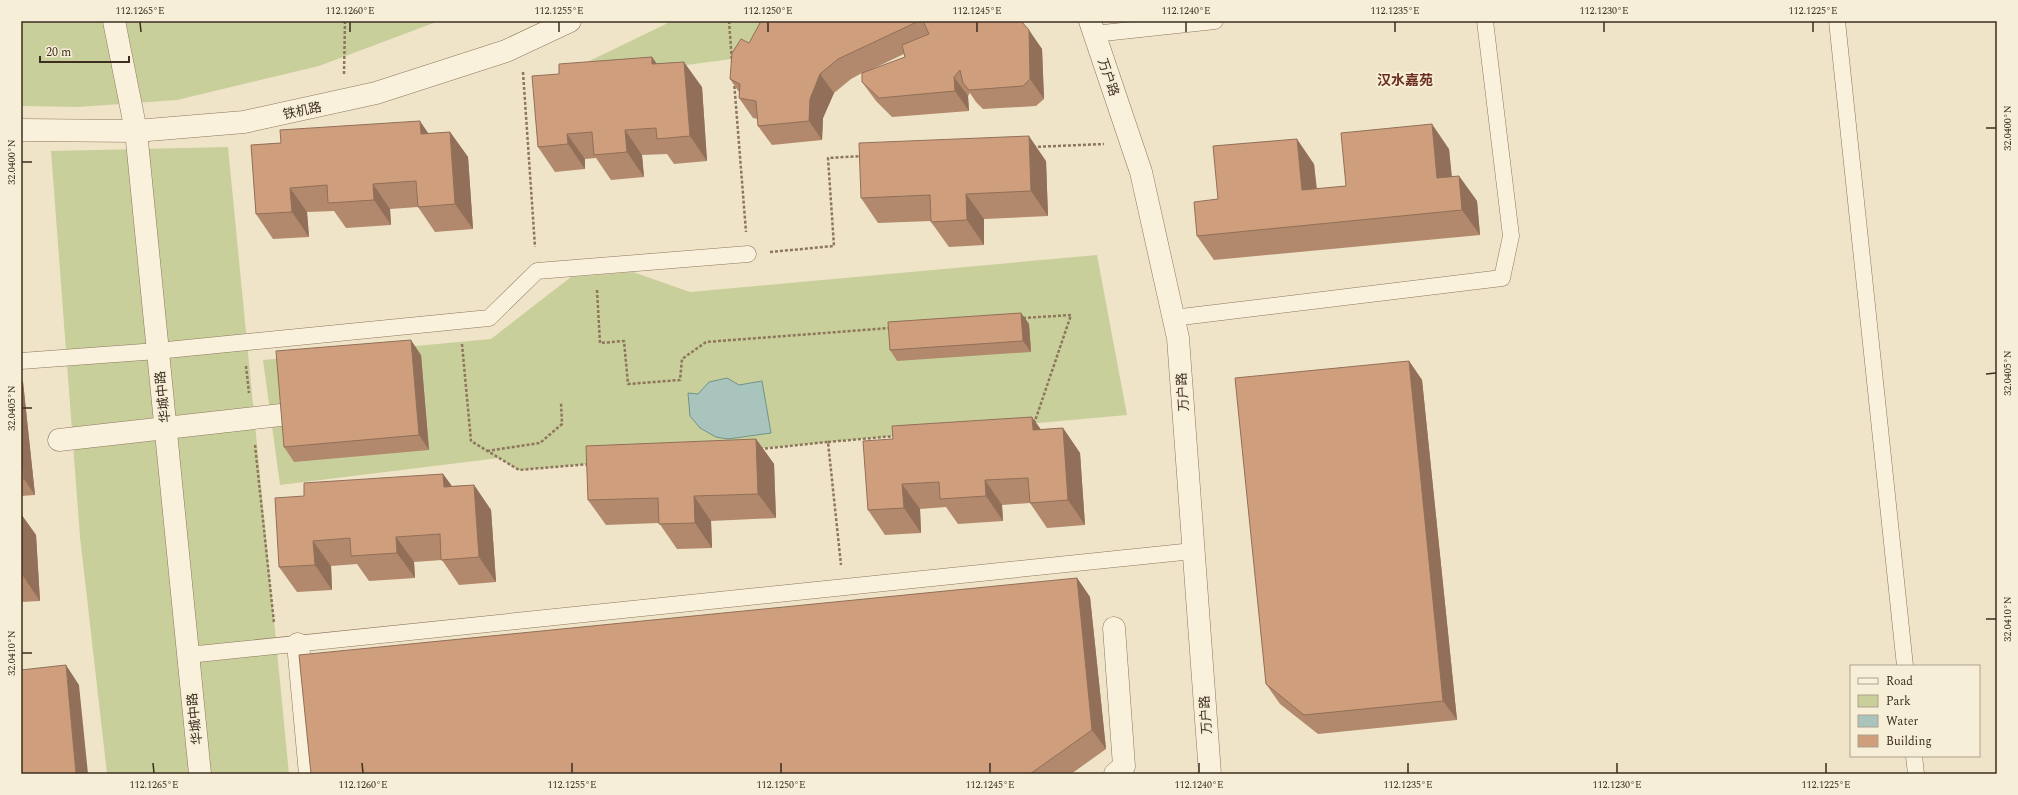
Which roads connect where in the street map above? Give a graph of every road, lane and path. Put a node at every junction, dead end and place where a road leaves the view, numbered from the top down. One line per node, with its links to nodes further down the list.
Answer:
1 (114, 21): 14 (street, 华城中路)
2 (345, 21): 12 (path)
3 (570, 21): 9 (street, 铁机路)
4 (729, 21): 10 (path)
5 (1215, 21): 8 (lane)
6 (1485, 21): 21 (lane)
7 (1837, 21): 44 (lane)
8 (1093, 25): 15 (street, 万户路)
9 (521, 44): 12 (street, 铁机路); 20 (path)
10 (733, 67)
11 (733, 75): 18 (path)
12 (344, 100): 14 (street, 铁机路)
13 (21, 130): 14 (street, 铁机路)
14 (136, 131): 26 (street, 华城中路)
15 (1131, 142): 16 (path); 21 (street, 万户路)
16 (1027, 148)
17 (868, 156): 18 (path)
18 (748, 254): 19 (lane)
19 (596, 267): 20 (lane); 24 (path)
20 (537, 271): 23 (lane)
21 (1173, 318): 39 (street, 万户路)
22 (1016, 319): 31 (path)
23 (460, 321): 25 (lane); 37 (path)
24 (896, 328)
25 (244, 342): 26 (lane); 30 (path)
26 (158, 351): 27 (lane); 32 (street, 华城中路)
27 (21, 362)
28 (561, 403): 37 (path)
29 (290, 414): 30 (street)
30 (252, 418): 32 (street); 42 (path)
31 (1028, 422)
32 (165, 427): 34 (street); 43 (street, 华城中路)
33 (897, 435): 35 (path)
34 (59, 440)
35 (828, 442): 36 (path); 40 (path)
36 (757, 449)
37 (487, 451): 38 (path)
38 (590, 464)
39 (1193, 551): 40 (lane); 49 (street, 万户路)
40 (843, 587): 42 (lane)
41 (1114, 628): 48 (street)
42 (287, 645): 43 (lane); 47 (street)
43 (188, 655): 46 (street, 华城中路)
44 (1905, 665)
45 (1914, 757): 50 (lane)
46 (200, 774)
47 (310, 774)
48 (1115, 774)
49 (1210, 774)
50 (1916, 774)

